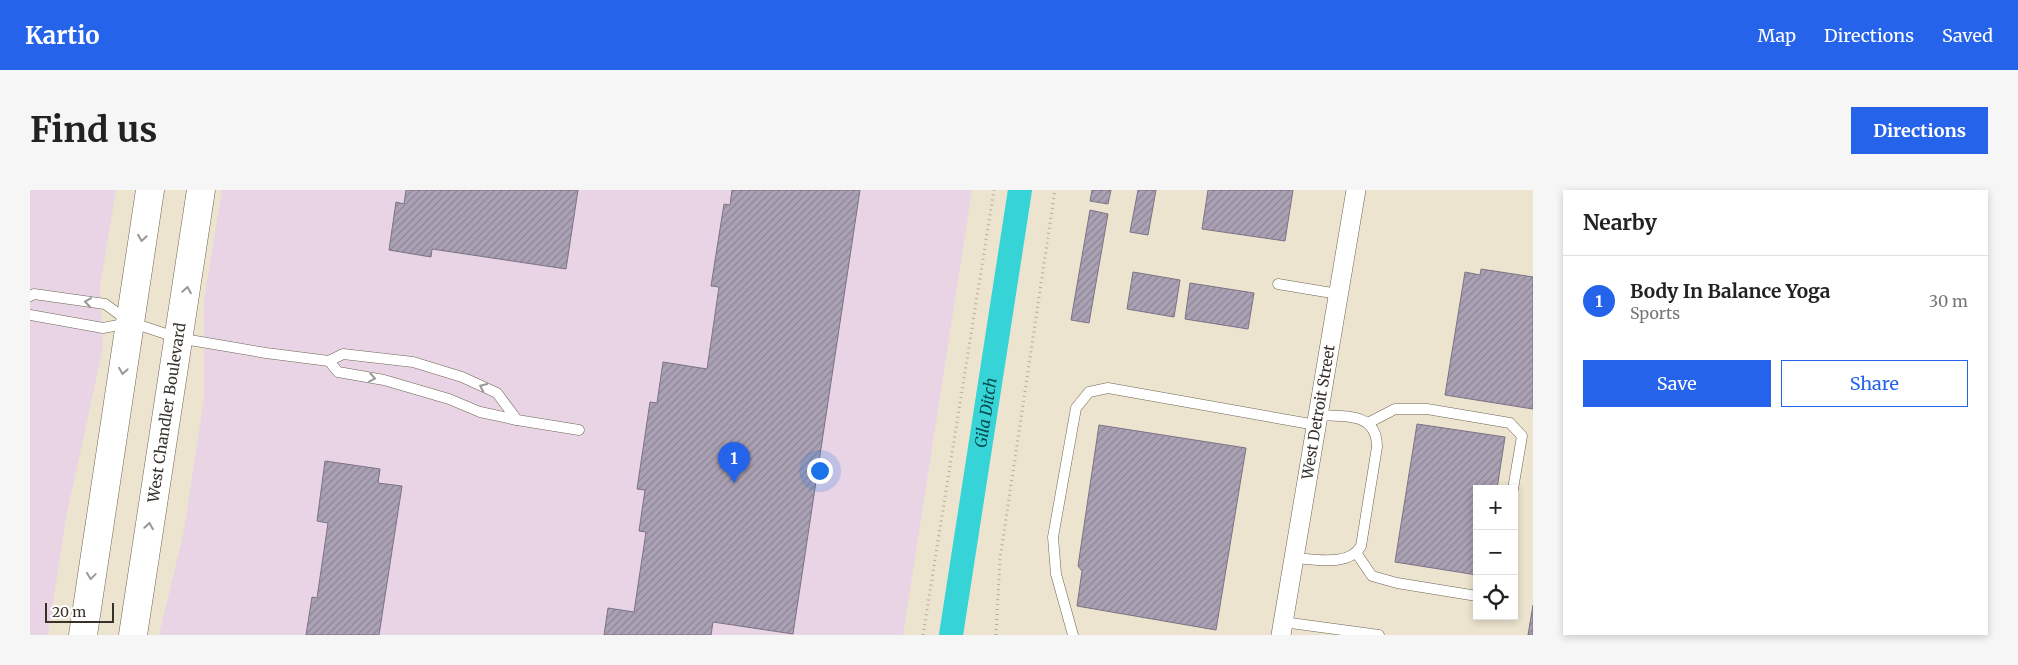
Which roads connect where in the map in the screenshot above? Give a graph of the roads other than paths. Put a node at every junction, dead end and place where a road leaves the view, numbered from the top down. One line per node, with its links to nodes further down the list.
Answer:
1 (150, 190): 8 (main road, one-way to 8)
2 (202, 190): 9 (main road, West Chandler Boulevard, one-way to 2)
3 (1356, 190): 5 (street, West Detroit Street)
4 (1278, 284): 5 (lane)
5 (1338, 294): 12 (street, West Detroit Street)
6 (30, 296): 8 (lane, one-way to 6)
7 (30, 315): 8 (lane)
8 (130, 322): 9 (lane); 20 (main road, one-way to 20)
9 (178, 338): 10 (lane); 21 (main road, West Chandler Boulevard, one-way to 9)
10 (329, 361): 11 (lane, one-way to 11); 11 (lane, one-way to 10)
11 (516, 420): 14 (lane)
12 (1316, 420): 13 (lane); 17 (street, West Detroit Street); 22 (lane)
13 (1368, 422): 15 (lane); 16 (lane)
14 (579, 430)
15 (1514, 485)
16 (1357, 554): 17 (lane); 18 (lane)
17 (1294, 558): 19 (street, West Detroit Street)
18 (1473, 595)
19 (1282, 628): 23 (lane)
20 (83, 635)
21 (133, 635)
22 (1073, 635)
23 (1379, 635)

